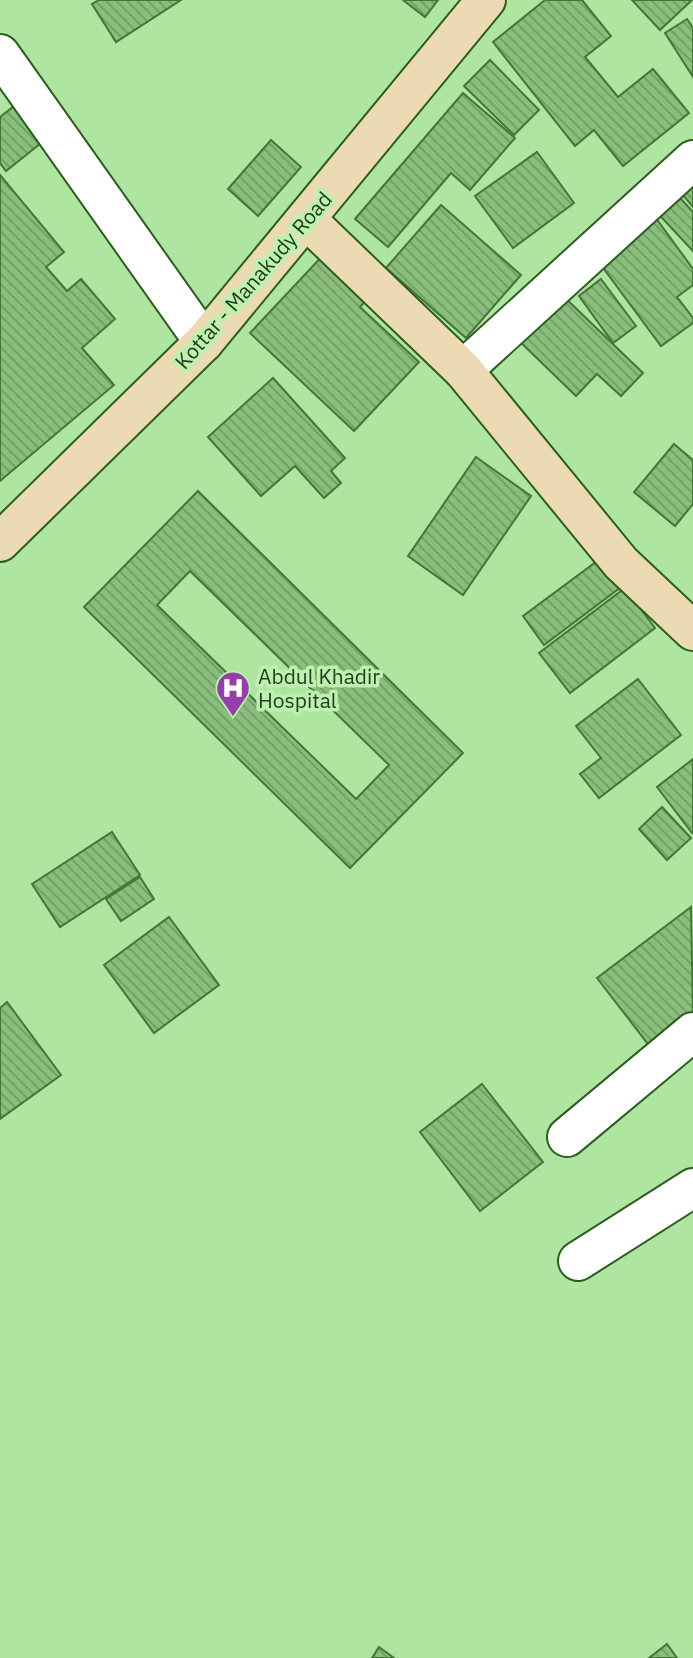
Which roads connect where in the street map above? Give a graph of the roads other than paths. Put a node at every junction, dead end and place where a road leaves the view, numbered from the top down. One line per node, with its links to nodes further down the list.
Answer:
1 (486, 0): 4 (main road, Kottar - Manakudy Road)
2 (6, 76): 5 (street)
3 (693, 160): 6 (street)
4 (307, 220): 5 (main road, Kottar - Manakudy Road); 6 (main road)
5 (204, 342): 7 (main road, Kottar - Manakudy Road)
6 (463, 370): 8 (main road)
7 (0, 542)
8 (693, 631)
9 (693, 1032): 10 (street)
10 (568, 1137)
11 (693, 1188): 12 (street)
12 (578, 1261)

